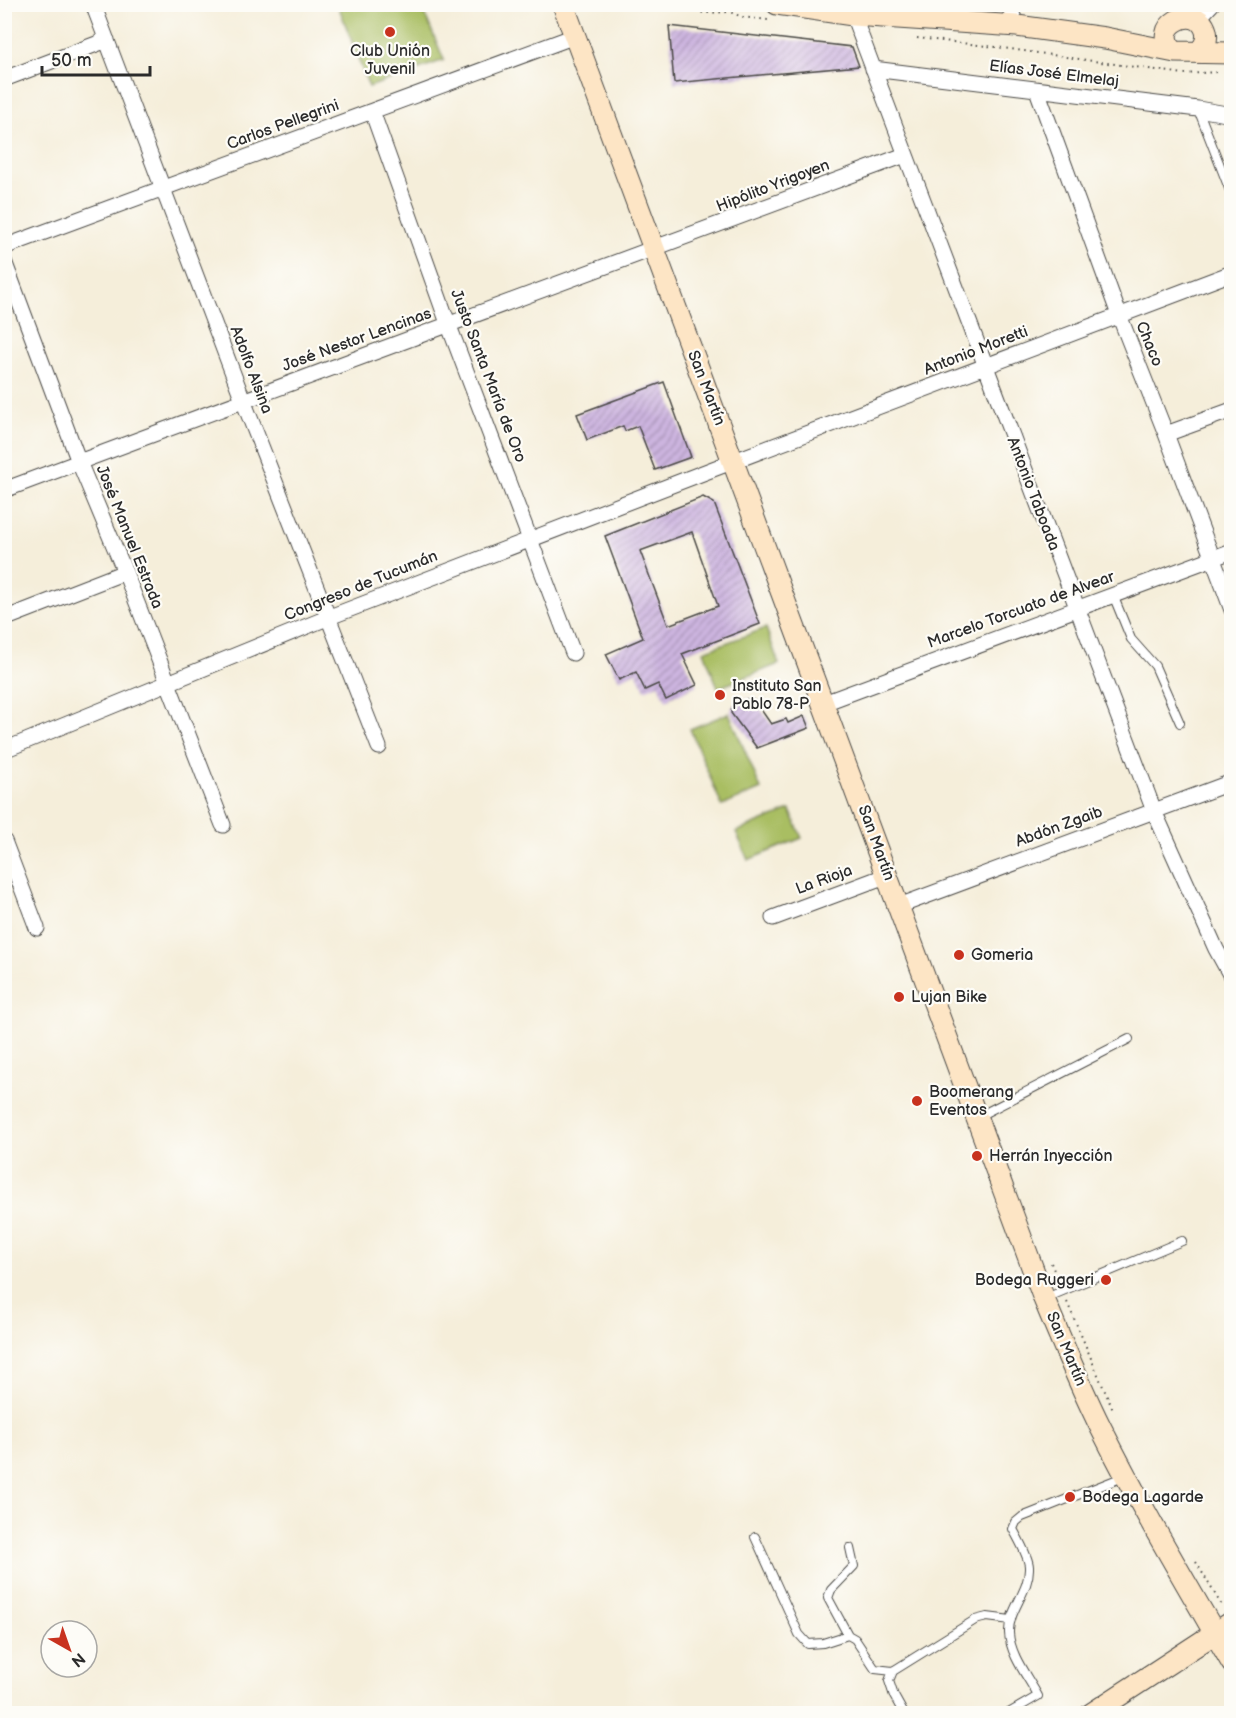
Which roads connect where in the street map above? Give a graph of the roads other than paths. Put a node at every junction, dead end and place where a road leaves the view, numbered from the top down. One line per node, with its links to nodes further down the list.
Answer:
1 (93, 4): 11 (street, Adolfo Alsina)
2 (563, 4): 9 (main road, San Martín)
3 (1008, 4): 8 (street)
4 (850, 10): 5 (main road); 8 (main road); 14 (street, Antonio Taboada)
5 (776, 13)
6 (1199, 22): 7 (main road); 12 (main road); 13 (main road)
7 (1170, 25): 10 (main road); 12 (main road)
8 (1017, 26): 10 (main road)
9 (574, 36): 18 (street, Carlos Pellegrini); 24 (main road, San Martín)
10 (1105, 38): 12 (main road)
11 (107, 40): 15 (street); 21 (street, Adolfo Alsina)
12 (1175, 52)
13 (1228, 58)
14 (873, 69): 16 (street, Elías José Elmelaj); 20 (street, Antonio Taboada)
15 (4, 79)
16 (1037, 90): 17 (street, Elías José Elmelaj); 27 (street, Chaco)
17 (1198, 110): 19 (street, Elías José Elmelaj); 22 (lane)
18 (372, 111): 21 (street, Carlos Pellegrini); 28 (street, Justo Santa María de Oro)
19 (1232, 115)
20 (905, 155): 24 (street, Hipólito Yrigoyen); 29 (street, Antonio Taboada)
21 (163, 188): 23 (street, Carlos Pellegrini); 30 (street, Adolfo Alsina)
22 (1232, 196)
23 (4, 247)
24 (653, 250): 28 (street, José Nestor Lencinas); 34 (main road, San Martín)
25 (4, 261): 33 (street, José Manuel Estrada)
26 (1232, 273): 27 (street, Antonio Moretti)
27 (1119, 315): 29 (street, Antonio Moretti); 32 (street, Chaco)
28 (449, 326): 30 (street, José Nestor Lencinas); 36 (street, Justo Santa María de Oro)
29 (985, 367): 34 (street, Antonio Moretti); 41 (street, Antonio Taboada)
30 (243, 400): 33 (street, José Nestor Lencinas); 43 (street, Adolfo Alsina)
31 (1232, 410): 32 (street)
32 (1166, 434): 38 (street, Chaco)
33 (79, 462): 35 (street, José Nestor Lencinas); 39 (street, José Manuel Estrada)
34 (734, 462): 36 (street, Congreso de Tucumán); 47 (main road, San Martín)
35 (4, 490)
36 (531, 539): 43 (street, Congreso de Tucumán); 45 (street, Justo Santa María de Oro)
37 (1232, 551): 38 (street, Marcelo Torcuato de Alvear)
38 (1212, 558): 40 (street, Marcelo Torcuato de Alvear); 42 (street, Chaco)
39 (125, 572): 44 (street); 46 (street, José Manuel Estrada)
40 (1113, 595): 41 (street, Marcelo Torcuato de Alvear); 48 (lane)
41 (1076, 609): 47 (street, Marcelo Torcuato de Alvear); 52 (street, Antonio Taboada)
42 (1232, 610)
43 (327, 618): 46 (street, Congreso de Tucumán); 49 (street, Adolfo Alsina)
44 (4, 619)
45 (573, 652)
46 (168, 684): 50 (street, Congreso de Tucumán); 53 (street, José Manuel Estrada)
47 (824, 703): 55 (main road, San Martín)
48 (1179, 723)
49 (379, 747)
50 (4, 750)
51 (1232, 782): 52 (street, Abdón Zgaib)
52 (1154, 811): 56 (street, Abdón Zgaib); 59 (street, Antonio Taboada)
53 (223, 825)
54 (4, 841): 58 (street)
55 (888, 875): 56 (main road, San Martín); 57 (street, La Rioja)
56 (899, 906): 61 (main road, San Martín)
57 (773, 918)
58 (37, 928)
59 (1232, 978)
60 (1129, 1039): 61 (lane)
61 (978, 1117): 63 (main road, San Martín)
62 (1182, 1241): 63 (lane)
63 (1053, 1295): 64 (main road, San Martín)
64 (1126, 1476): 67 (lane); 68 (main road, San Martín)
65 (754, 1537): 69 (lane)
66 (850, 1548): 69 (lane)
67 (1011, 1620): 71 (lane); 73 (lane)
68 (1224, 1622): 70 (main road, San Martín); 74 (main road)
69 (848, 1635): 71 (lane)
70 (1232, 1663)
71 (892, 1671): 72 (lane)
72 (904, 1713)
73 (1007, 1713)
74 (1091, 1713)

